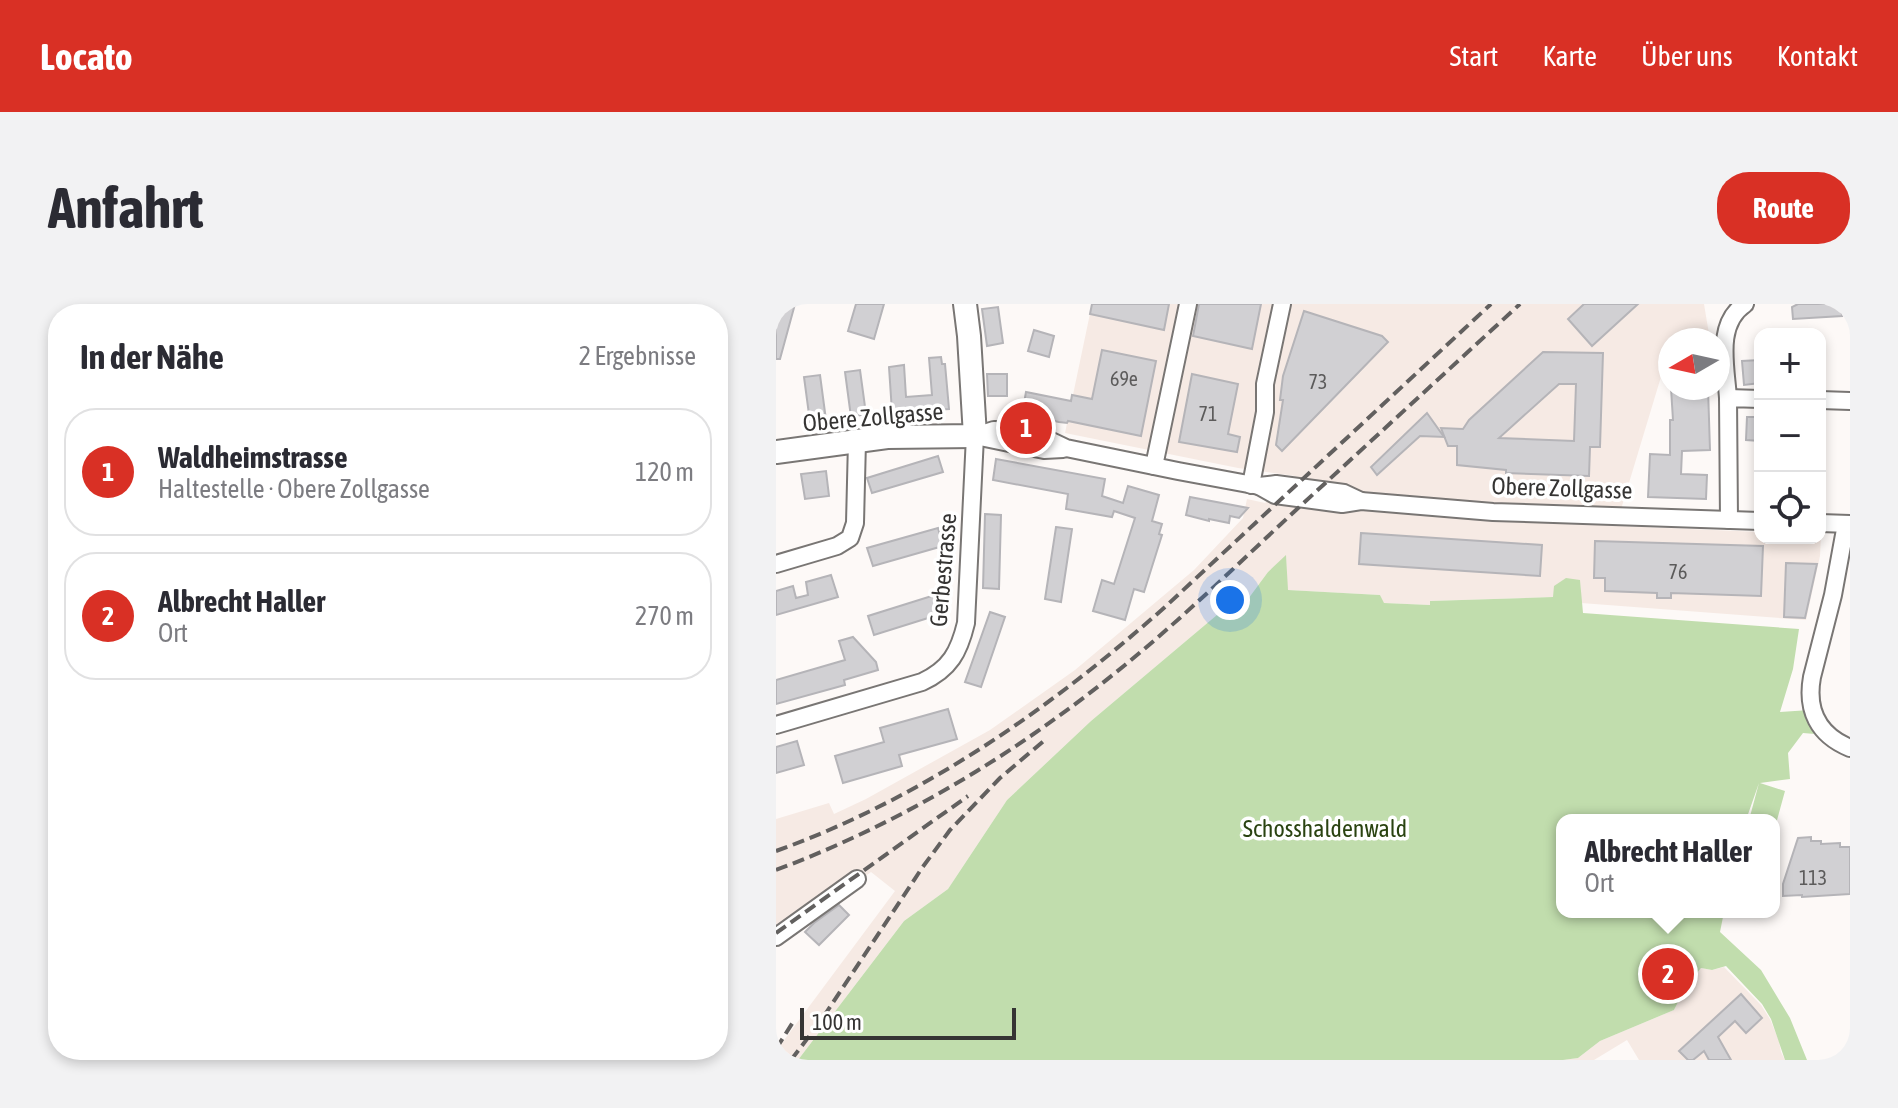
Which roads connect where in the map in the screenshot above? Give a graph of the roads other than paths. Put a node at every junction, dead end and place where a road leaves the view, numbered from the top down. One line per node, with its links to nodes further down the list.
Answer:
1 (965, 304): 11 (street)
2 (1188, 304): 14 (street)
3 (1282, 304): 15 (street)
4 (1745, 304): 5 (street)
5 (1727, 328)
6 (1730, 398): 7 (street)
7 (1754, 399)
8 (1728, 400): 16 (street)
9 (1826, 400): 10 (street)
10 (1850, 401)
11 (975, 436): 12 (street, Obere Zollgasse); 14 (street, Obere Zollgasse); 21 (street, Gerbestrasse)
12 (857, 441): 13 (street, Obere Zollgasse); 20 (street)
13 (776, 452)
14 (1154, 466): 15 (street, Obere Zollgasse)
15 (1255, 486): 16 (street, Obere Zollgasse)
16 (1729, 520): 17 (street, Obere Zollgasse)
17 (1754, 521)
18 (1826, 523): 19 (street)
19 (1848, 524): 22 (street)
20 (776, 564)
21 (776, 725)
22 (1850, 748)
23 (857, 879): 24 (street)
24 (776, 937)

